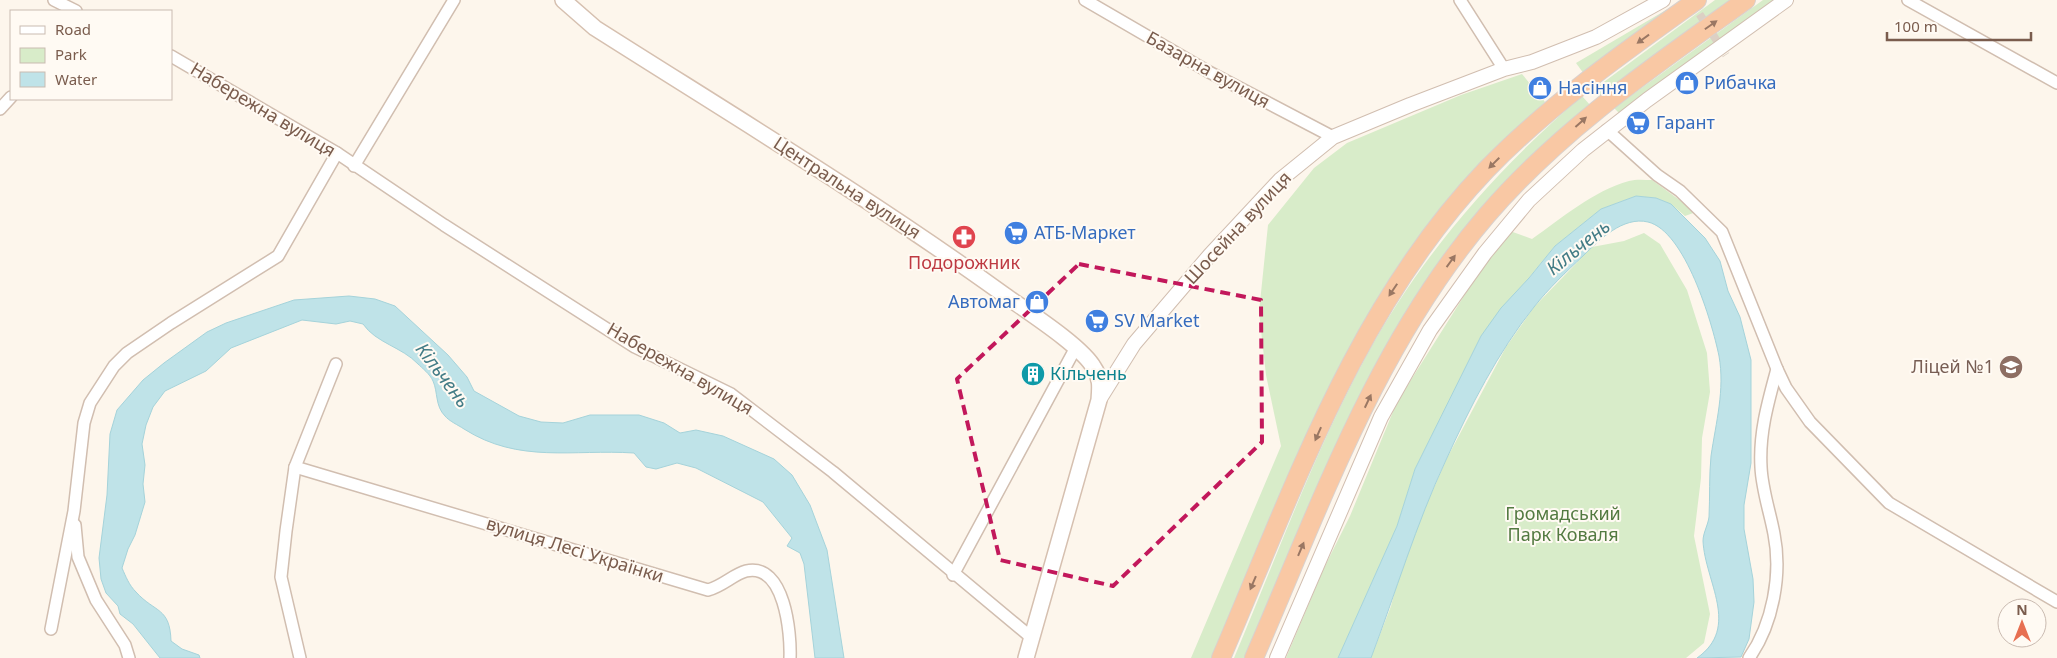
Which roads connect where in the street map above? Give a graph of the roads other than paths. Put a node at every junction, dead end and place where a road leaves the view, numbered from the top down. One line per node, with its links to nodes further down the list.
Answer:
1 (54, 0): 11 (street)
2 (454, 0): 20 (street, Набережна вулиця)
3 (1085, 0): 18 (street, Базарна вулиця)
4 (1460, 0): 13 (street)
5 (1663, 0): 13 (street, Шосейна вулиця)
6 (1697, 0): 35 (highway, one-way to 35)
7 (1746, 0): 36 (highway, one-way to 7)
8 (1786, 0): 17 (street)
9 (1908, 0): 14 (street)
10 (560, 1): 21 (main road, Центральна вулиця)
11 (72, 10)
12 (172, 57): 19 (street, Набережна вулиця)
13 (1504, 69): 18 (street, Шосейна вулиця)
14 (2057, 83)
15 (10, 98): 16 (street)
16 (0, 108)
17 (1607, 130): 23 (street); 37 (street)
18 (1332, 137): 24 (street, Шосейна вулиця)
19 (337, 153): 20 (street, Набережна вулиця); 26 (street)
20 (354, 166): 27 (street, Набережна вулиця)
21 (1075, 349): 24 (main road, Центральна вулиця); 27 (street)
22 (336, 364): 25 (street)
23 (1777, 369): 28 (street); 38 (street)
24 (1099, 400): 30 (main road, Шосейна вулиця)
25 (296, 467): 32 (street); 33 (street, вулиця Лесі Українки)
26 (74, 511): 29 (street); 31 (street)
27 (953, 575): 30 (street, Набережна вулиця)
28 (2057, 602)
29 (50, 629)
30 (1032, 638): 34 (main road, Шосейна вулиця)
31 (129, 658)
32 (300, 658)
33 (790, 658)
34 (1026, 658)
35 (1221, 658)
36 (1254, 658)
37 (1277, 658)
38 (1749, 658)

